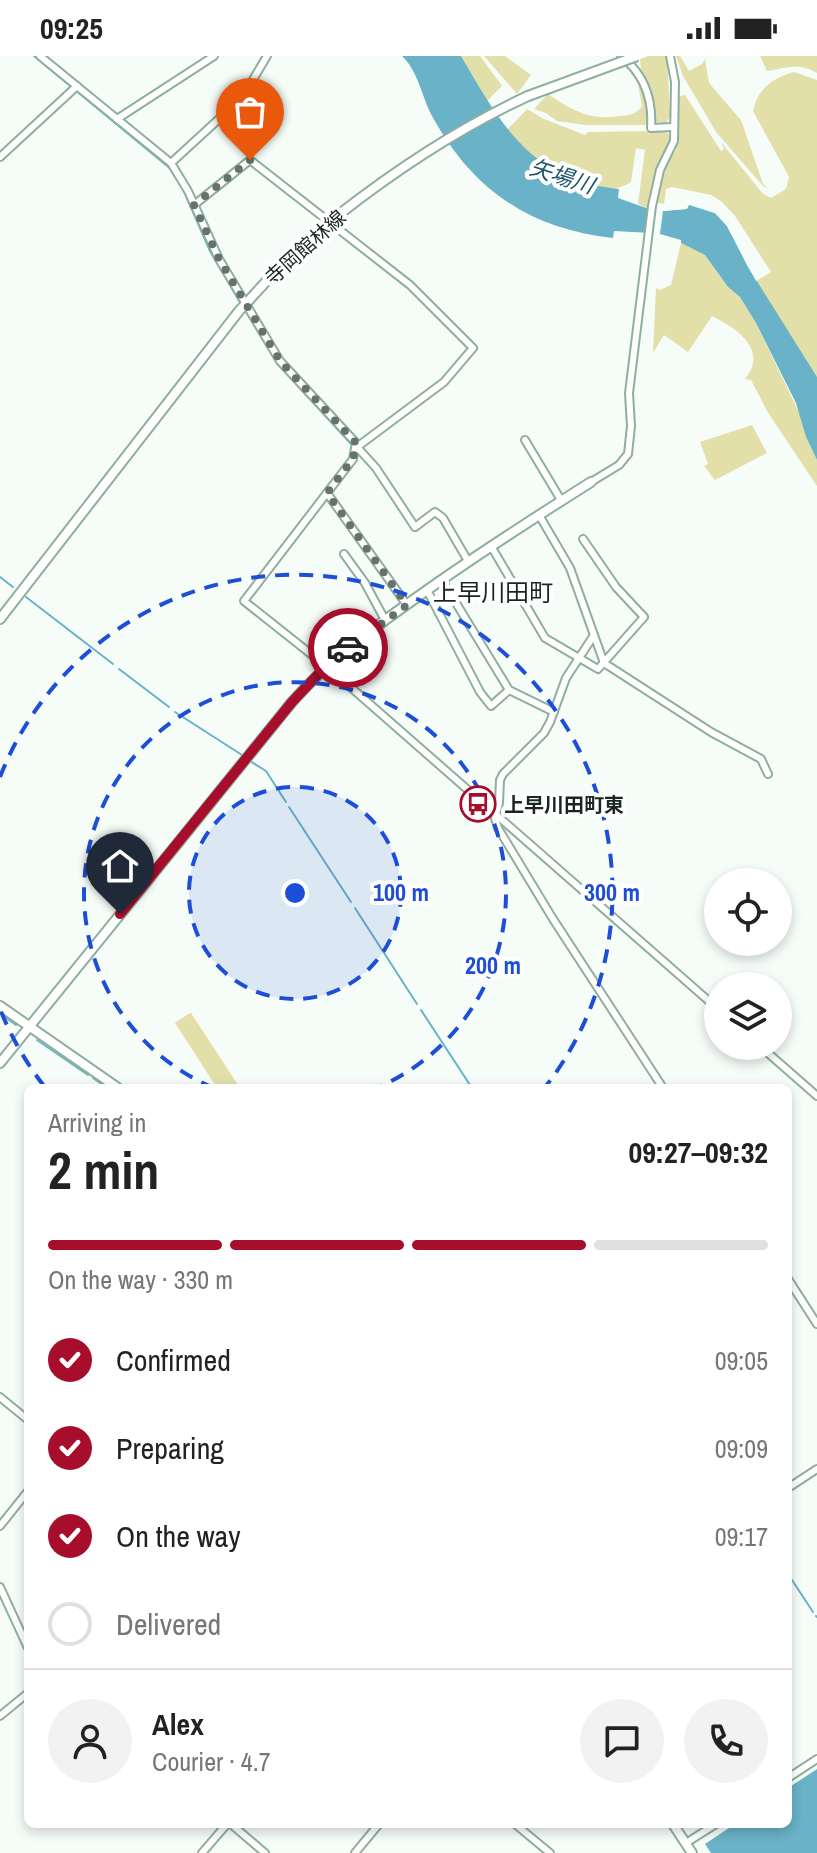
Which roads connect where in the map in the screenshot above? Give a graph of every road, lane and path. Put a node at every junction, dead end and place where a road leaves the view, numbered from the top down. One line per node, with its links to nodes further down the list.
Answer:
1 (40, 56): 7 (street)
2 (214, 56): 8 (street)
3 (267, 56): 11 (street)
4 (621, 56): 9 (street)
5 (637, 56): 13 (street, 寺岡館林線, bridge)
6 (670, 56): 9 (street)
7 (77, 86): 8 (street); 10 (street)
8 (117, 119): 11 (street)
9 (673, 127): 16 (street)
10 (0, 157)
11 (171, 163): 12 (street)
12 (194, 205): 13 (street); 15 (street)
13 (245, 304): 15 (street); 27 (street, 寺岡館林線)
14 (525, 440): 18 (street)
15 (357, 447): 17 (street); 23 (street)
16 (591, 482): 18 (street)
17 (327, 493): 26 (street); 32 (street)
18 (561, 500): 19 (street)
19 (539, 515): 21 (street); 29 (street)
20 (583, 539): 31 (street)
21 (491, 546): 23 (street); 30 (street)
22 (344, 554): 28 (street)
23 (468, 561): 24 (street)
24 (442, 580): 25 (street); 33 (street)
25 (427, 590): 26 (street); 33 (street)
26 (407, 605): 28 (street)
27 (0, 619)
28 (385, 620): 32 (street)
29 (594, 635): 30 (street); 31 (street)
30 (579, 659): 31 (street); 34 (street)
31 (604, 663): 35 (street)
32 (326, 666): 36 (street); 39 (street)
33 (509, 690): 34 (street)
34 (554, 712): 36 (street)
35 (768, 774)
36 (495, 814): 37 (street); 43 (street)
37 (704, 997)
38 (0, 1006): 39 (street)
39 (28, 1026): 41 (street); 42 (street)
40 (776, 1060): 44 (street)
41 (0, 1063)
42 (112, 1084)
43 (660, 1084)
44 (817, 1096)
45 (792, 1285): 46 (street)
46 (817, 1324)
47 (0, 1397): 48 (street)
48 (24, 1417)
49 (817, 1469): 50 (street)
50 (792, 1485)
51 (24, 1496): 52 (street)
52 (0, 1526)
53 (0, 1587): 54 (street)
54 (24, 1639)
55 (24, 1696): 56 (street)
56 (0, 1716)
57 (817, 1759): 58 (street)
58 (792, 1775)
59 (225, 1828): 66 (street)
60 (234, 1828): 67 (street)
61 (376, 1828): 68 (street)
62 (520, 1828): 69 (street)
63 (676, 1828): 65 (street)
64 (710, 1828): 65 (street)
65 (686, 1843): 70 (street)
66 (202, 1853)
67 (265, 1853)
68 (355, 1853)
69 (550, 1853)
70 (692, 1853)

